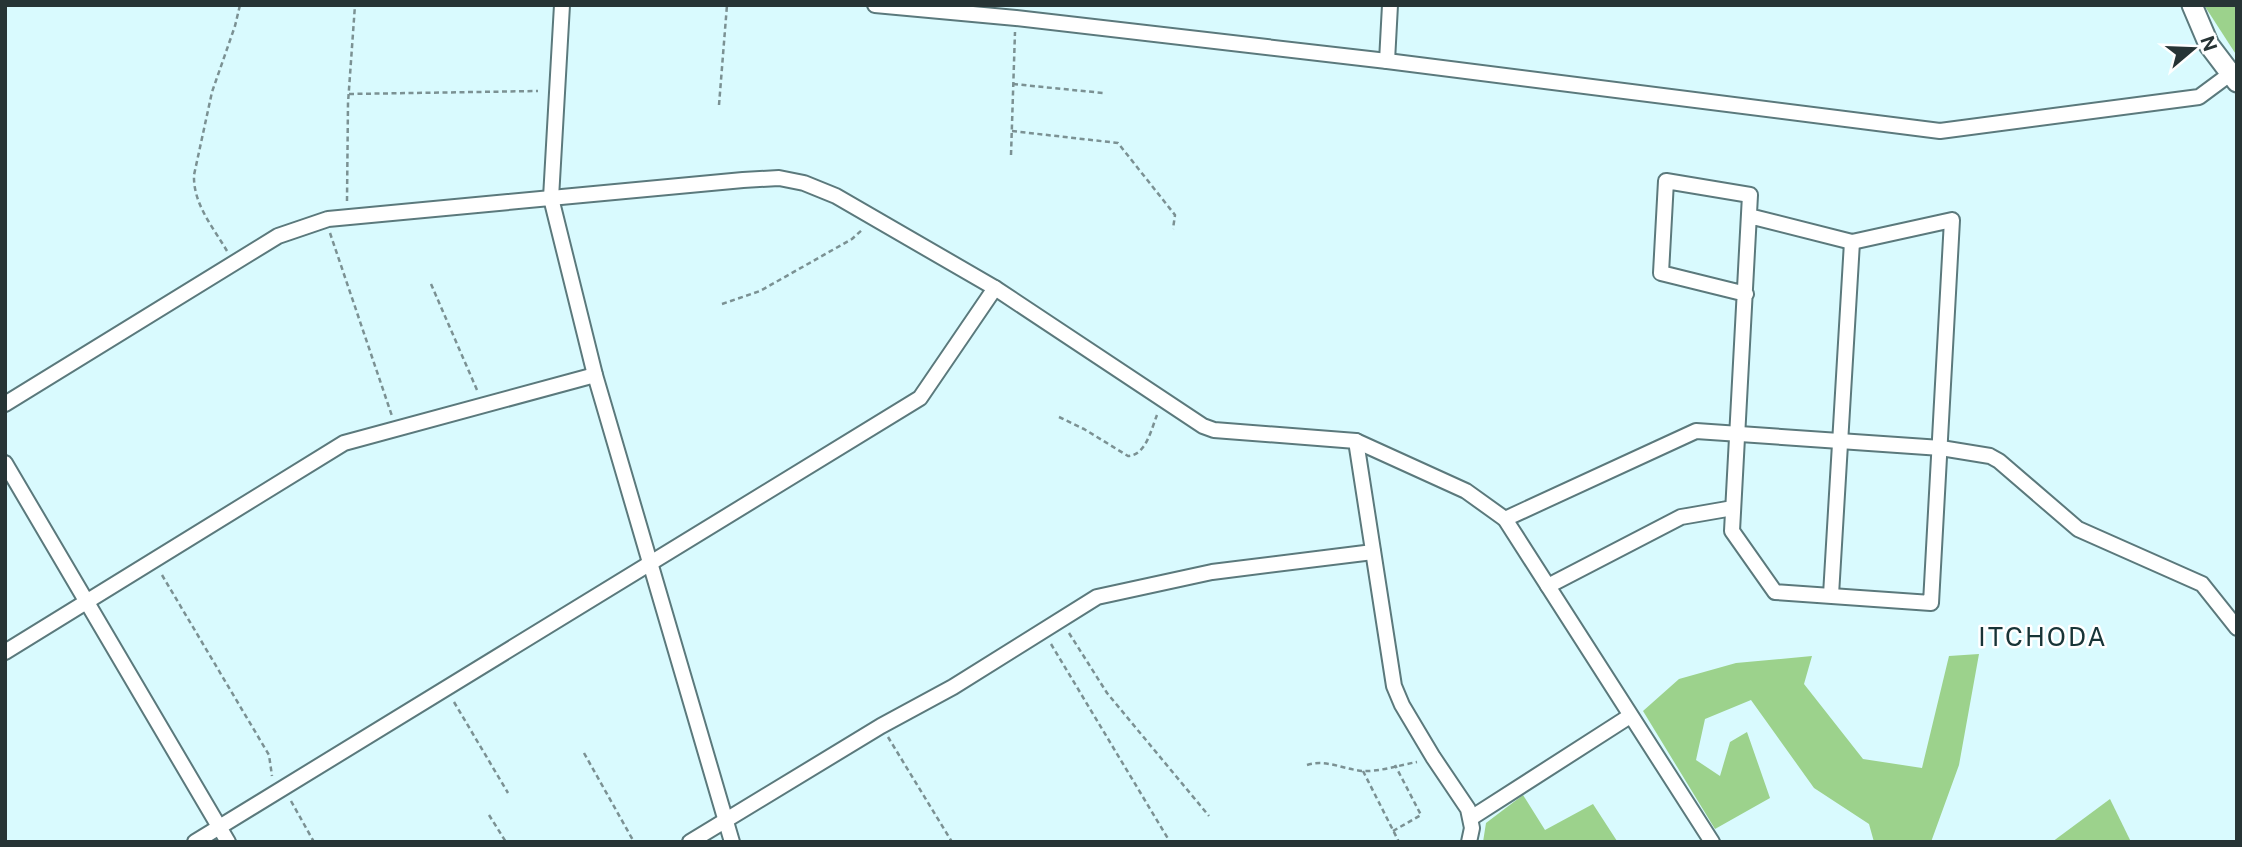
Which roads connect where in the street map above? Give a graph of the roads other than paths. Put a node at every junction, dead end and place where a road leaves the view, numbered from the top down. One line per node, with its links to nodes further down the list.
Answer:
1 (562, 5): 7 (street)
2 (874, 5): 5 (street)
3 (1390, 5): 5 (street)
4 (2192, 5): 6 (street)
5 (1387, 61): 6 (street)
6 (2233, 78)
7 (551, 198): 10 (street); 12 (street); 13 (street)
8 (1749, 216): 9 (street); 11 (street); 11 (street)
9 (1852, 242): 16 (street); 17 (street)
10 (995, 288): 15 (street); 22 (street)
11 (1746, 294): 14 (street)
12 (595, 375): 22 (street); 25 (street)
13 (5, 404)
14 (1737, 434): 16 (street); 19 (street); 20 (street)
15 (1356, 441): 20 (street); 21 (street)
16 (1839, 441): 17 (street); 24 (street)
17 (1941, 448): 24 (street); 26 (street)
18 (5, 463): 25 (street)
19 (1733, 508): 23 (street); 24 (street)
20 (1505, 519): 23 (street)
21 (1373, 552): 29 (street); 30 (street)
22 (650, 562): 30 (street); 31 (street)
23 (1548, 586): 28 (street)
24 (1831, 595)
25 (86, 602): 27 (street); 31 (street)
26 (2237, 628)
27 (5, 652)
28 (1630, 716): 29 (street); 37 (street)
29 (1471, 818): 36 (street)
30 (725, 821): 34 (street); 35 (street)
31 (219, 827): 32 (street); 33 (street)
32 (195, 842)
33 (228, 842)
34 (690, 842)
35 (732, 842)
36 (1469, 842)
37 (1712, 842)

